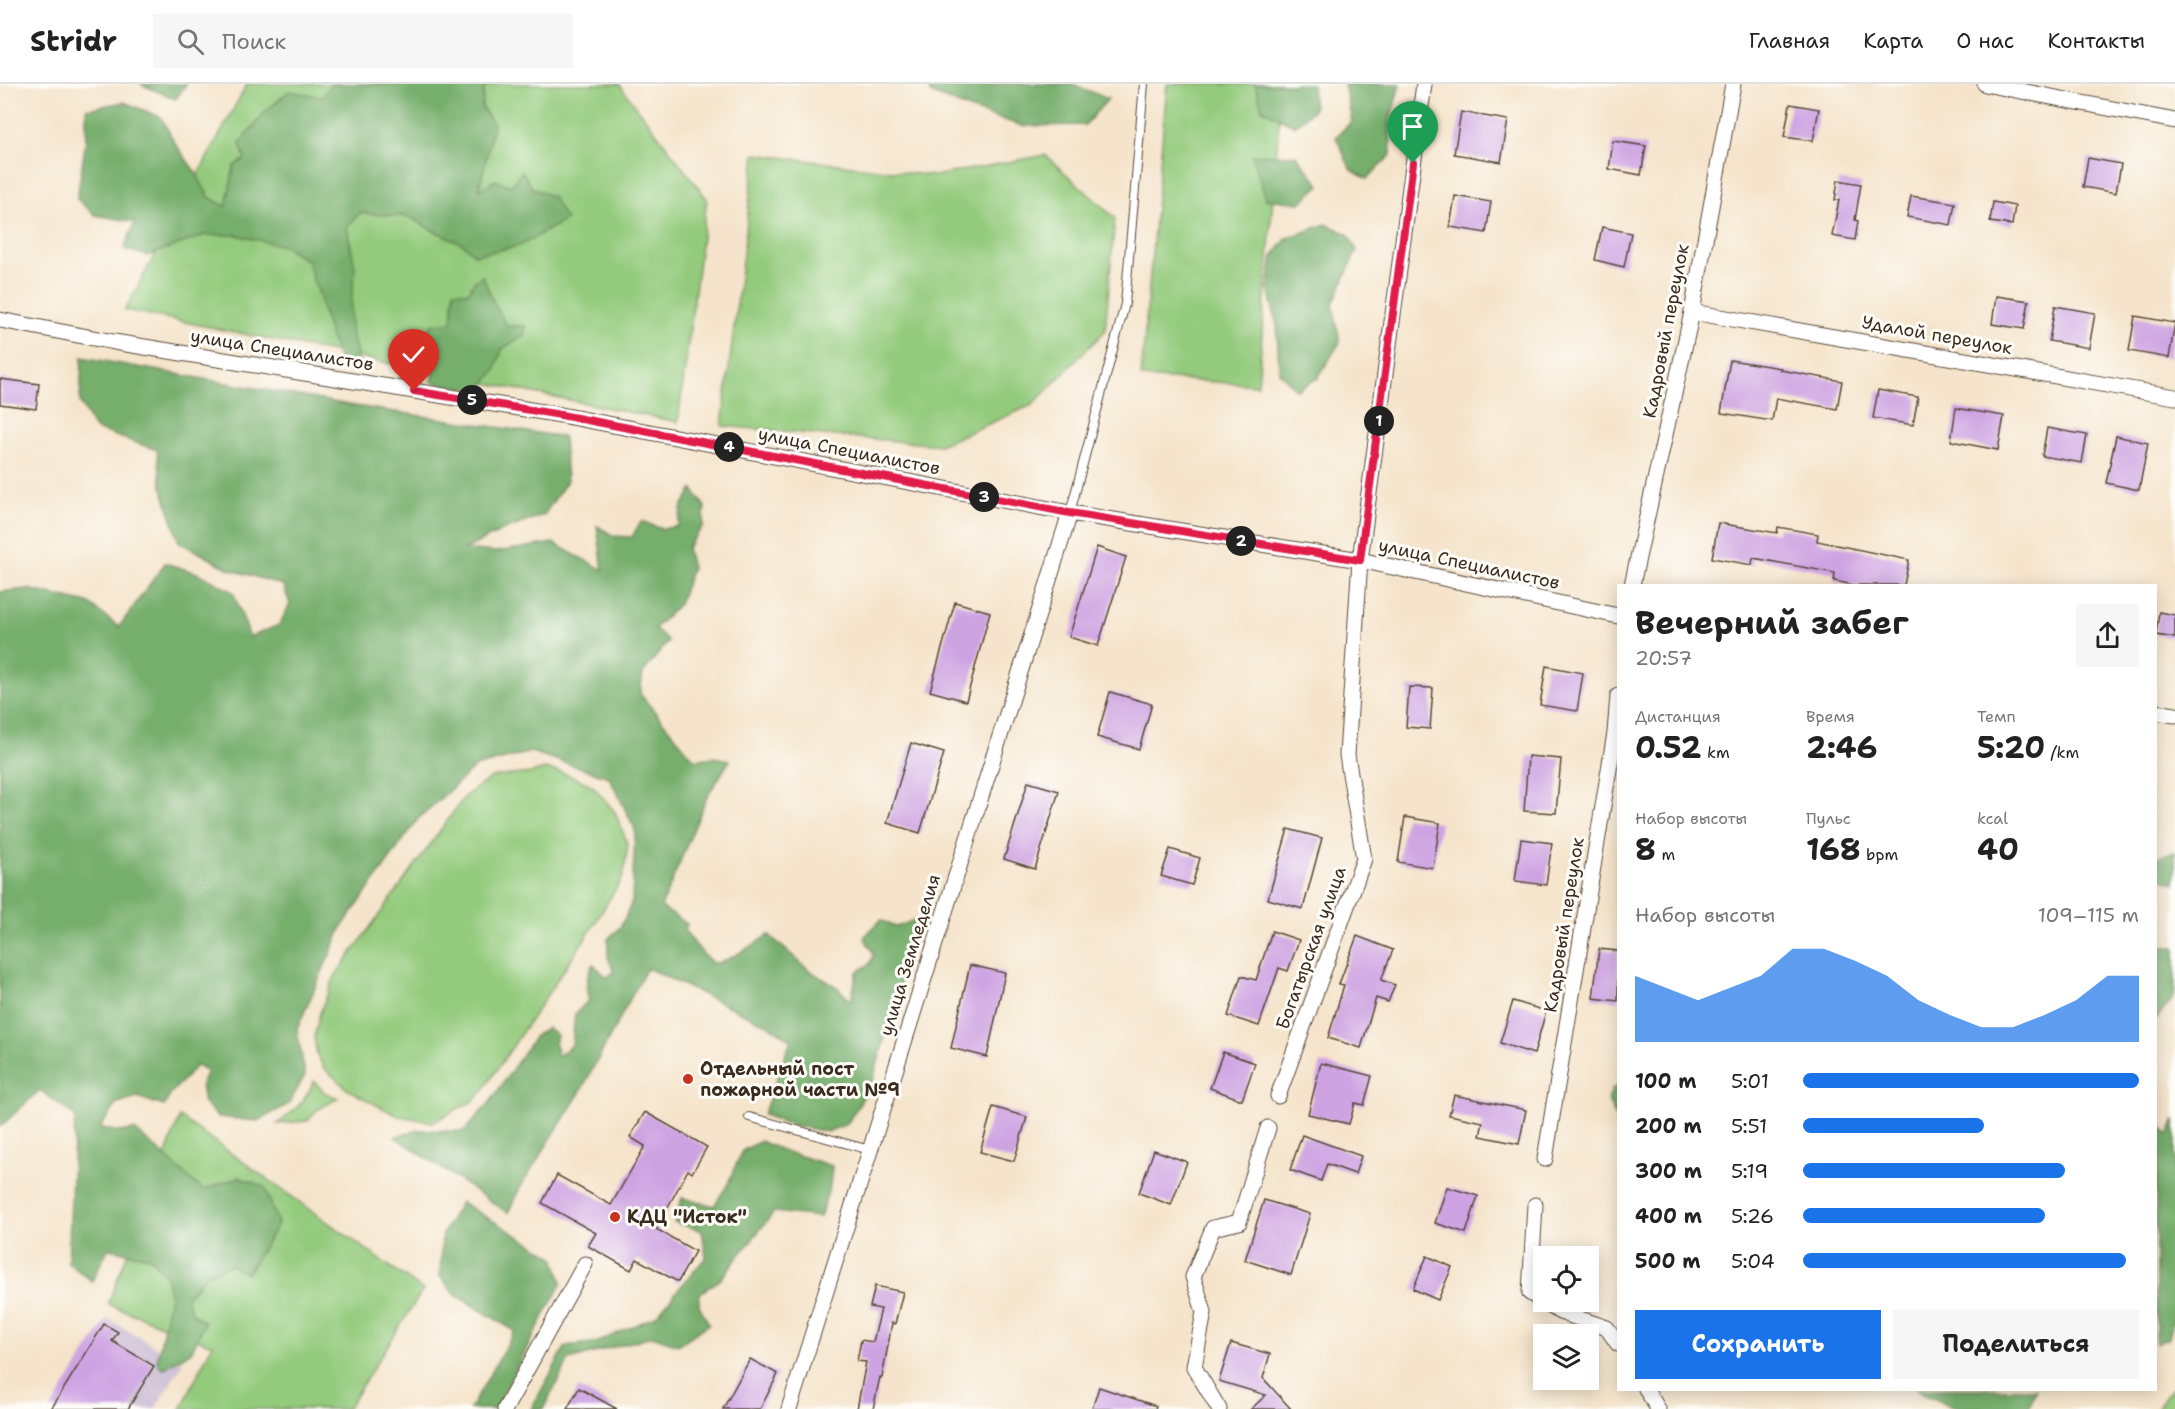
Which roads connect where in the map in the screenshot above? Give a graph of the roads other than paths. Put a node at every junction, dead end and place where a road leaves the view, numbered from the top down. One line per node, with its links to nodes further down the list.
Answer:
1 (1144, 84): 10 (lane)
2 (1424, 84): 11 (street, Богатырская улица)
3 (1733, 84): 7 (street, Кадровый переулок)
4 (1985, 84): 5 (street)
5 (2021, 87): 6 (street)
6 (2175, 121)
7 (1692, 312): 9 (street, Удалой переулок); 12 (street, Кадровый переулок)
8 (0, 320): 10 (street, улица Специалистов)
9 (2175, 397)
10 (1070, 513): 11 (street, улица Специалистов); 20 (street, улица Земледелия)
11 (1360, 560): 13 (street, улица Специалистов); 17 (street, Богатырская улица)
12 (1632, 584)
13 (1617, 616)
14 (1617, 706): 21 (street, Кадровый переулок)
15 (2157, 712): 16 (street)
16 (2175, 715)
17 (1278, 1096)
18 (749, 1117): 20 (lane)
19 (1268, 1128): 30 (street)
20 (870, 1150): 29 (street, улица Земледелия)
21 (1545, 1159)
22 (1535, 1205): 24 (street)
23 (585, 1264): 28 (street)
24 (1533, 1295)
25 (1560, 1312): 26 (street)
26 (1617, 1343)
27 (1647, 1391): 31 (street)
28 (506, 1409)
29 (789, 1409)
30 (1219, 1409)
31 (1658, 1409)

